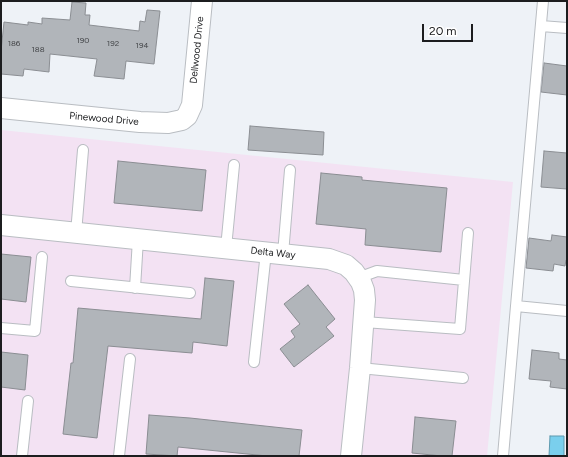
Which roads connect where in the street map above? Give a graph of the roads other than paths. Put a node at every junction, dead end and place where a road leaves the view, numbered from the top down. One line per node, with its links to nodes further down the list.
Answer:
1 (202, 1): 5 (street, Dellwood Drive)
2 (543, 1): 3 (lane)
3 (541, 26): 4 (lane); 22 (lane)
4 (567, 28)
5 (192, 98): 6 (street, Pinewood Drive)
6 (1, 108)
7 (83, 150): 11 (lane)
8 (234, 165): 14 (lane)
9 (290, 170): 15 (lane)
10 (1, 225): 11 (street, Delta Way)
11 (76, 233): 13 (street, Delta Way)
12 (468, 233): 18 (lane)
13 (138, 239): 14 (street, Delta Way); 20 (lane)
14 (226, 248): 15 (street, Delta Way)
15 (274, 253): 17 (street, Delta Way); 27 (lane)
16 (42, 257): 25 (lane)
17 (358, 278): 18 (lane); 24 (street, Delta Way)
18 (464, 280): 24 (lane)
19 (70, 281): 20 (lane)
20 (135, 288): 21 (lane)
21 (190, 293)
22 (516, 306): 23 (lane); 34 (lane)
23 (567, 311)
24 (364, 322): 28 (street, Delta Way)
25 (1, 328)
26 (130, 359): 32 (lane)
27 (254, 362)
28 (360, 368): 29 (lane); 33 (street, Delta Way)
29 (462, 378)
30 (28, 401): 31 (lane)
31 (22, 456)
32 (119, 456)
33 (351, 456)
34 (503, 456)

